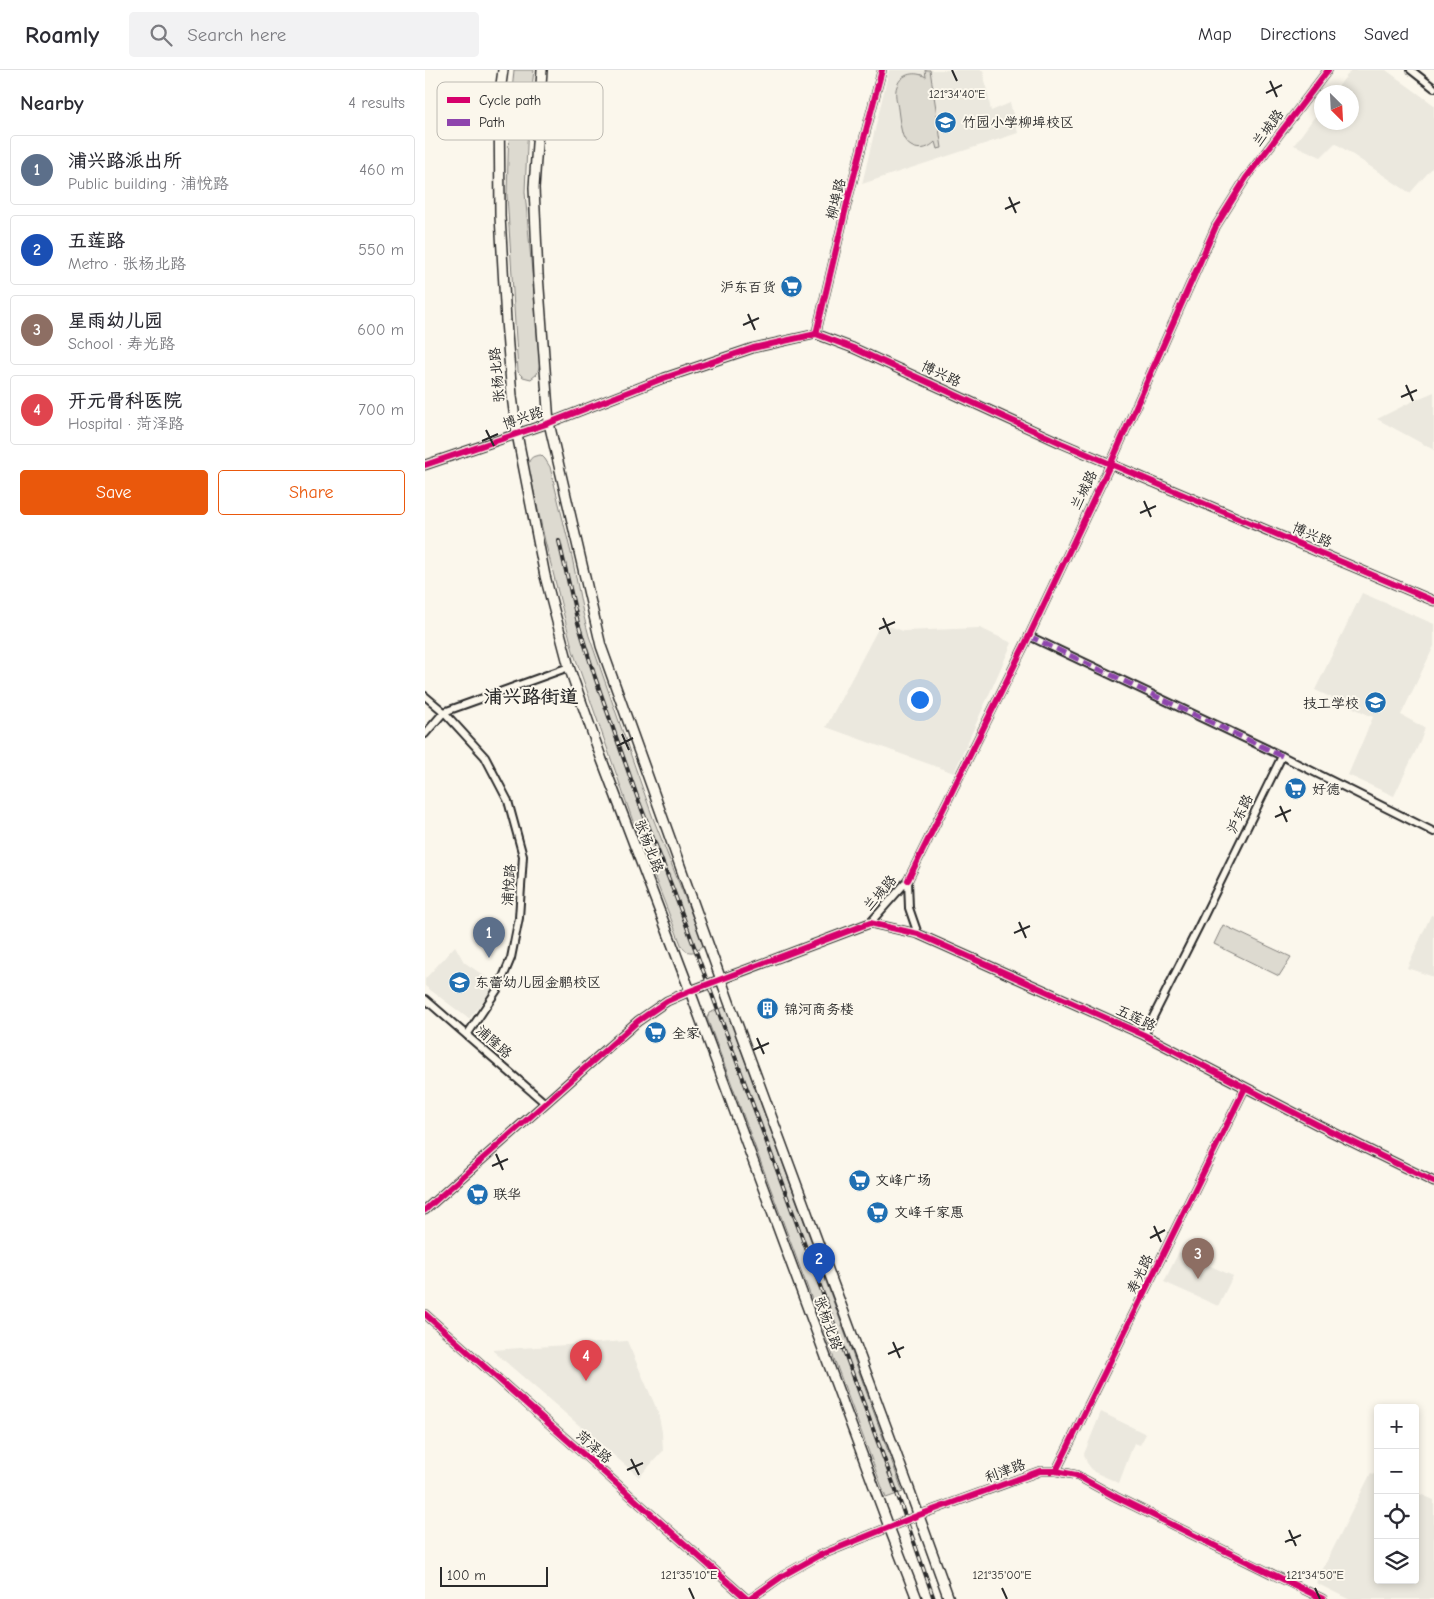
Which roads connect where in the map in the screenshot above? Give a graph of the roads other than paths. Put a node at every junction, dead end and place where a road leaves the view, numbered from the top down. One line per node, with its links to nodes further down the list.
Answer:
1 (882, 70): 7 (street, 柳埠路)
2 (1327, 70): 10 (street, 兰城路)
3 (1411, 70): 4 (street)
4 (1434, 88)
5 (499, 140): 9 (main road, 张杨北路)
6 (537, 140): 8 (main road, 张杨北路)
7 (816, 334): 8 (street, 博兴路); 10 (street, 博兴路)
8 (549, 423): 9 (street, 博兴路); 23 (main road, 张杨北路)
9 (517, 434): 11 (street, 博兴路); 14 (main road, 张杨北路)
10 (1111, 463): 12 (street, 博兴路); 13 (street, 兰城路)
11 (425, 464)
12 (1434, 601)
13 (1029, 636): 18 (street); 20 (street, 兰城路)
14 (569, 667): 16 (street); 24 (main road, 张杨北路)
15 (425, 696): 16 (street, 浦悦路)
16 (444, 712): 17 (street); 26 (street, 浦悦路)
17 (425, 734)
18 (1282, 756): 19 (street); 27 (street, 沪东路)
19 (1434, 832)
20 (908, 880): 21 (street, 兰城路); 22 (street, 兰城路)
21 (870, 923): 22 (street, 五莲路); 23 (street)
22 (917, 934): 27 (street, 五莲路)
23 (721, 978): 24 (street); 34 (main road, 张杨北路)
24 (690, 991): 29 (street); 35 (main road, 张杨北路)
25 (425, 999): 26 (street, 浦隆路)
26 (467, 1035): 29 (street, 浦隆路)
27 (1143, 1035): 28 (street, 五莲路)
28 (1245, 1088): 30 (street, 五莲路); 33 (street, 寿光路)
29 (545, 1103): 31 (street)
30 (1434, 1182)
31 (425, 1210)
32 (425, 1314): 36 (street, 菏泽路)
33 (1056, 1470): 34 (street, 利津路); 39 (street, 利津路)
34 (919, 1515): 35 (street, 利津路); 38 (main road, 张杨北路)
35 (889, 1527): 36 (street, 利津路); 37 (main road, 张杨北路)
36 (749, 1599)
37 (917, 1599)
38 (949, 1599)
39 (1323, 1599)

